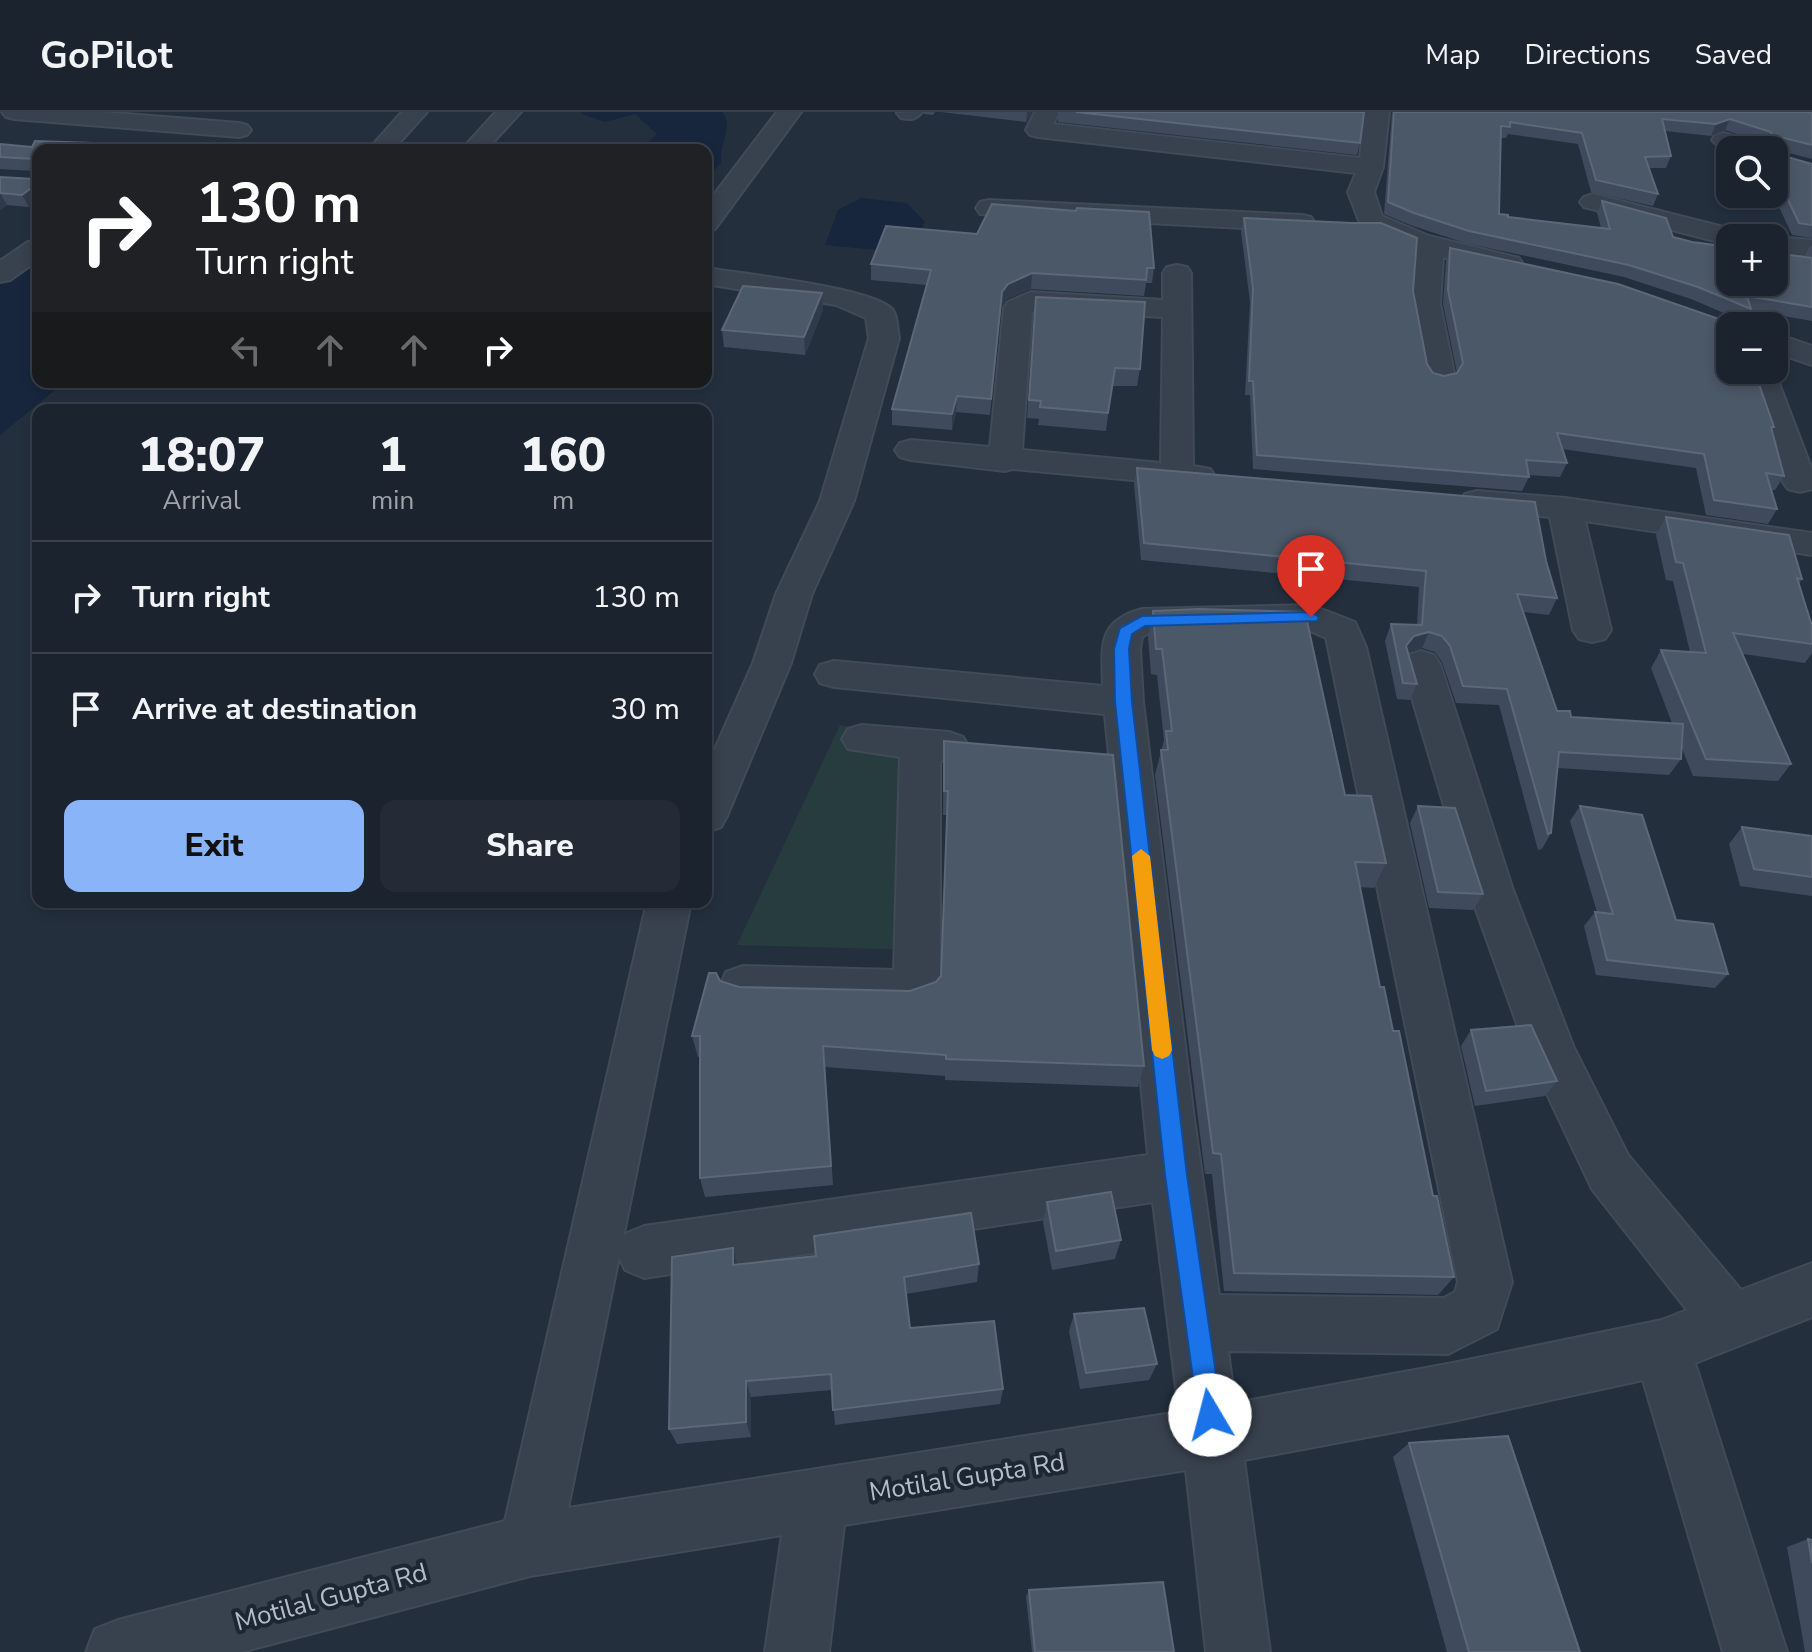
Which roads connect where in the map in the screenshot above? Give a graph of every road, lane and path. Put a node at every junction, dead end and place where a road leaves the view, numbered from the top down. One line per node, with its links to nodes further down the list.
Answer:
1 (14, 112): 7 (street)
2 (415, 112): 10 (street)
3 (502, 112): 11 (street)
4 (1047, 112): 12 (street)
5 (1377, 112): 12 (street)
6 (777, 117): 15 (street)
7 (162, 124): 8 (street); 9 (street)
8 (142, 141)
9 (223, 144)
10 (386, 144)
11 (478, 144)
12 (1371, 167): 16 (street)
13 (1593, 202): 17 (street)
14 (989, 208): 16 (street)
15 (712, 214)
16 (1351, 223): 18 (street)
17 (1716, 233)
18 (1430, 246): 22 (street); 29 (street)
19 (1788, 246): 20 (street)
20 (1812, 248)
21 (32, 252): 24 (street)
22 (1538, 270)
23 (1177, 273): 26 (street)
24 (0, 274)
25 (712, 277): 46 (street)
26 (1179, 309): 32 (street); 33 (street)
27 (1788, 347): 28 (street)
28 (1812, 356)
29 (1440, 378)
30 (1764, 384): 35 (street)
31 (911, 450): 32 (street)
32 (1005, 461): 33 (street)
33 (1177, 474): 34 (street)
34 (1223, 478)
35 (1800, 482)
36 (1439, 498): 37 (street)
37 (1565, 508): 38 (street); 39 (street)
38 (1812, 544)
39 (1592, 630)
40 (1421, 664): 52 (street)
41 (834, 674): 42 (street)
42 (1123, 702): 49 (street); 53 (street)
43 (862, 739): 44 (street)
44 (920, 744): 45 (street); 48 (street)
45 (980, 749)
46 (712, 802)
47 (668, 908): 57 (street)
48 (743, 986)
49 (1176, 1175): 50 (street); 53 (street)
50 (644, 1252)
51 (1812, 1290): 52 (street, Motilal Gupta Rd)
52 (1731, 1321): 54 (street, Motilal Gupta Rd)
53 (1196, 1323): 55 (street)
54 (1662, 1348): 55 (street, Motilal Gupta Rd); 61 (street)
55 (1213, 1436): 56 (street, Motilal Gupta Rd); 60 (street)
56 (817, 1501): 57 (street, Motilal Gupta Rd); 59 (street)
57 (530, 1545): 58 (street, Motilal Gupta Rd)
58 (118, 1652)
59 (797, 1652)
60 (1238, 1652)
61 (1755, 1652)

